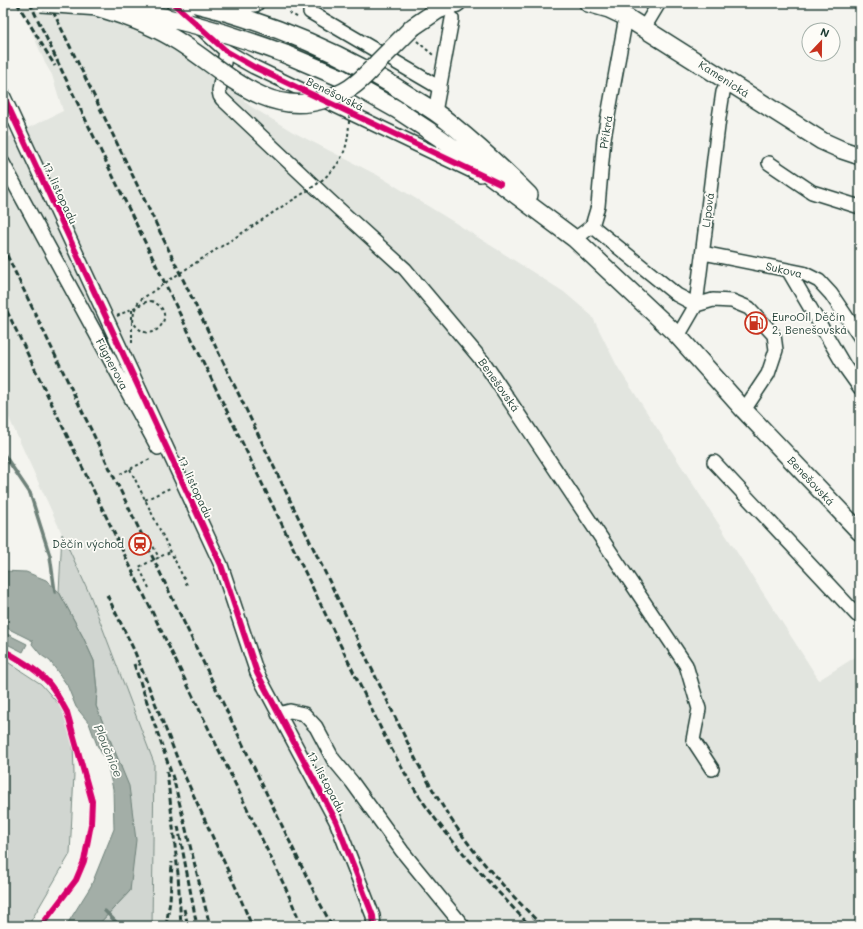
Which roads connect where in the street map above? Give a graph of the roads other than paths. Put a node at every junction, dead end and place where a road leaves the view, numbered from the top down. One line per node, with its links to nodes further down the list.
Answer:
1 (41, 3): 9 (main road, bridge)
2 (173, 3): 14 (street, Benešovská)
3 (192, 3): 18 (main road)
4 (230, 3): 5 (main road)
5 (255, 3)
6 (457, 3): 9 (main road, bridge)
7 (588, 3): 11 (main road, Kamenická)
8 (659, 3): 13 (street)
9 (89, 5): 22 (main road, Benešovská, bridge)
10 (310, 12): 16 (street)
11 (626, 16): 13 (main road, Kamenická); 24 (street, Příkrá)
12 (452, 19): 16 (street)
13 (644, 28): 15 (main road, Kamenická)
14 (226, 51): 22 (street, Benešovská); 38 (street, Benešovská)
15 (729, 81): 19 (main road, Kamenická); 26 (street, Lipová)
16 (440, 88): 18 (street)
17 (3, 95): 35 (street, 17. listopadu)
18 (435, 112): 25 (main road)
19 (860, 156)
20 (769, 162): 23 (street)
21 (3, 163): 35 (street, Fügnerova)
22 (500, 184): 25 (main road, Benešovská)
23 (860, 207)
24 (592, 226): 25 (street); 28 (street)
25 (575, 240): 29 (main road, Benešovská)
26 (703, 253): 27 (street, Sukova); 28 (street, Lipová)
27 (788, 270): 30 (street, Sukova); 31 (street)
28 (696, 305): 29 (street, Lipová); 32 (street)
29 (678, 336): 32 (main road, Benešovská)
30 (860, 337)
31 (860, 388)
32 (744, 410): 34 (main road, Benešovská)
33 (714, 462): 36 (street)
34 (860, 532)
35 (221, 565): 37 (street, 17. listopadu)
36 (860, 616)
37 (278, 714): 39 (street, 17. listopadu); 40 (street)
38 (712, 769)
39 (374, 926)
40 (463, 926)

